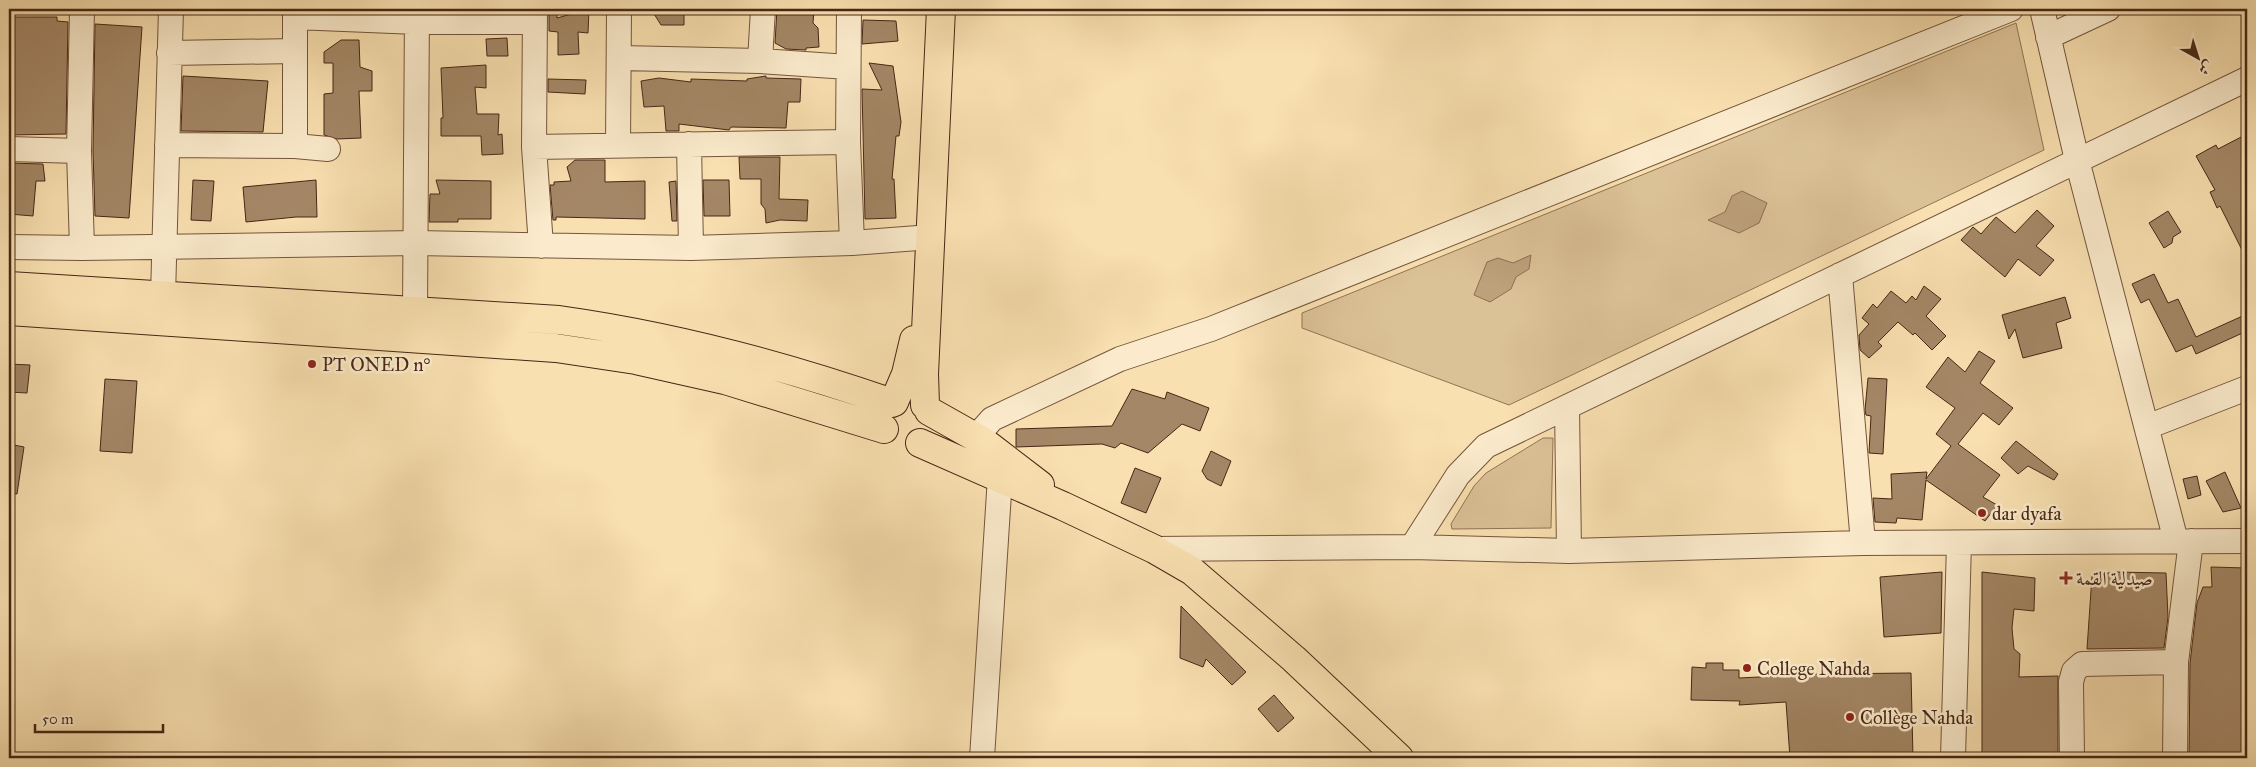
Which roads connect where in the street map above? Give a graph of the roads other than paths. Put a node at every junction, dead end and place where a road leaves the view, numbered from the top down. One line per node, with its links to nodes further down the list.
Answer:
1 (82, 9): 28 (street)
2 (171, 9): 15 (street)
3 (619, 9): 16 (street)
4 (763, 9): 17 (street)
5 (849, 9): 18 (street)
6 (941, 9): 30 (main road)
7 (2011, 9): 50 (street)
8 (2042, 9): 13 (street)
9 (2108, 9): 13 (street)
10 (295, 13): 11 (street); 14 (street)
11 (417, 15): 12 (street); 32 (street)
12 (535, 15): 25 (street)
13 (2048, 37): 29 (street)
14 (295, 51): 15 (street); 24 (street)
15 (169, 54): 22 (street)
16 (620, 58): 17 (street); 23 (street)
17 (760, 61): 18 (street)
18 (848, 67): 20 (street)
19 (2247, 79): 29 (street)
20 (848, 142): 21 (street); 31 (street)
21 (689, 144): 23 (street); 37 (street)
22 (167, 145): 24 (street); 35 (street)
23 (618, 145): 25 (street)
24 (295, 146): 27 (street)
25 (534, 147): 33 (street)
26 (9, 148): 28 (street)
27 (328, 149)
28 (79, 151): 36 (street)
29 (2077, 160): 39 (street); 48 (street)
30 (931, 237): 31 (street); 38 (main road)
31 (852, 243): 37 (street)
32 (416, 244): 33 (street); 35 (street); 43 (street)
33 (541, 246): 37 (street)
34 (9, 247): 36 (street)
35 (163, 247): 36 (street); 41 (street)
36 (82, 248)
37 (691, 248)
38 (929, 273): 45 (main road); 47 (main road)
39 (1840, 275): 46 (street); 56 (street)
40 (9, 286): 41 (main road)
41 (163, 296): 43 (main road)
42 (9, 311): 49 (main road)
43 (415, 312): 45 (main road)
44 (2247, 388): 48 (street)
45 (893, 402): 47 (main road); 49 (main road)
46 (1567, 407): 58 (street); 60 (street)
47 (927, 408): 50 (main road); 51 (main road)
48 (2148, 427): 54 (street)
49 (884, 429): 51 (main road)
50 (976, 437): 53 (main road)
51 (920, 443): 52 (main road)
52 (1000, 477): 53 (main road); 62 (street)
53 (1063, 506): 59 (main road)
54 (2184, 541): 55 (street); 57 (street); 61 (street)
55 (2247, 541)
56 (1863, 543): 57 (street); 60 (street)
57 (1959, 543): 64 (street)
58 (1412, 547): 59 (street); 60 (street)
59 (1154, 550): 63 (main road)
60 (1569, 551)
61 (2176, 662): 65 (street); 66 (street)
62 (982, 758)
63 (1400, 758)
64 (1954, 758)
65 (2072, 758)
66 (2176, 758)

